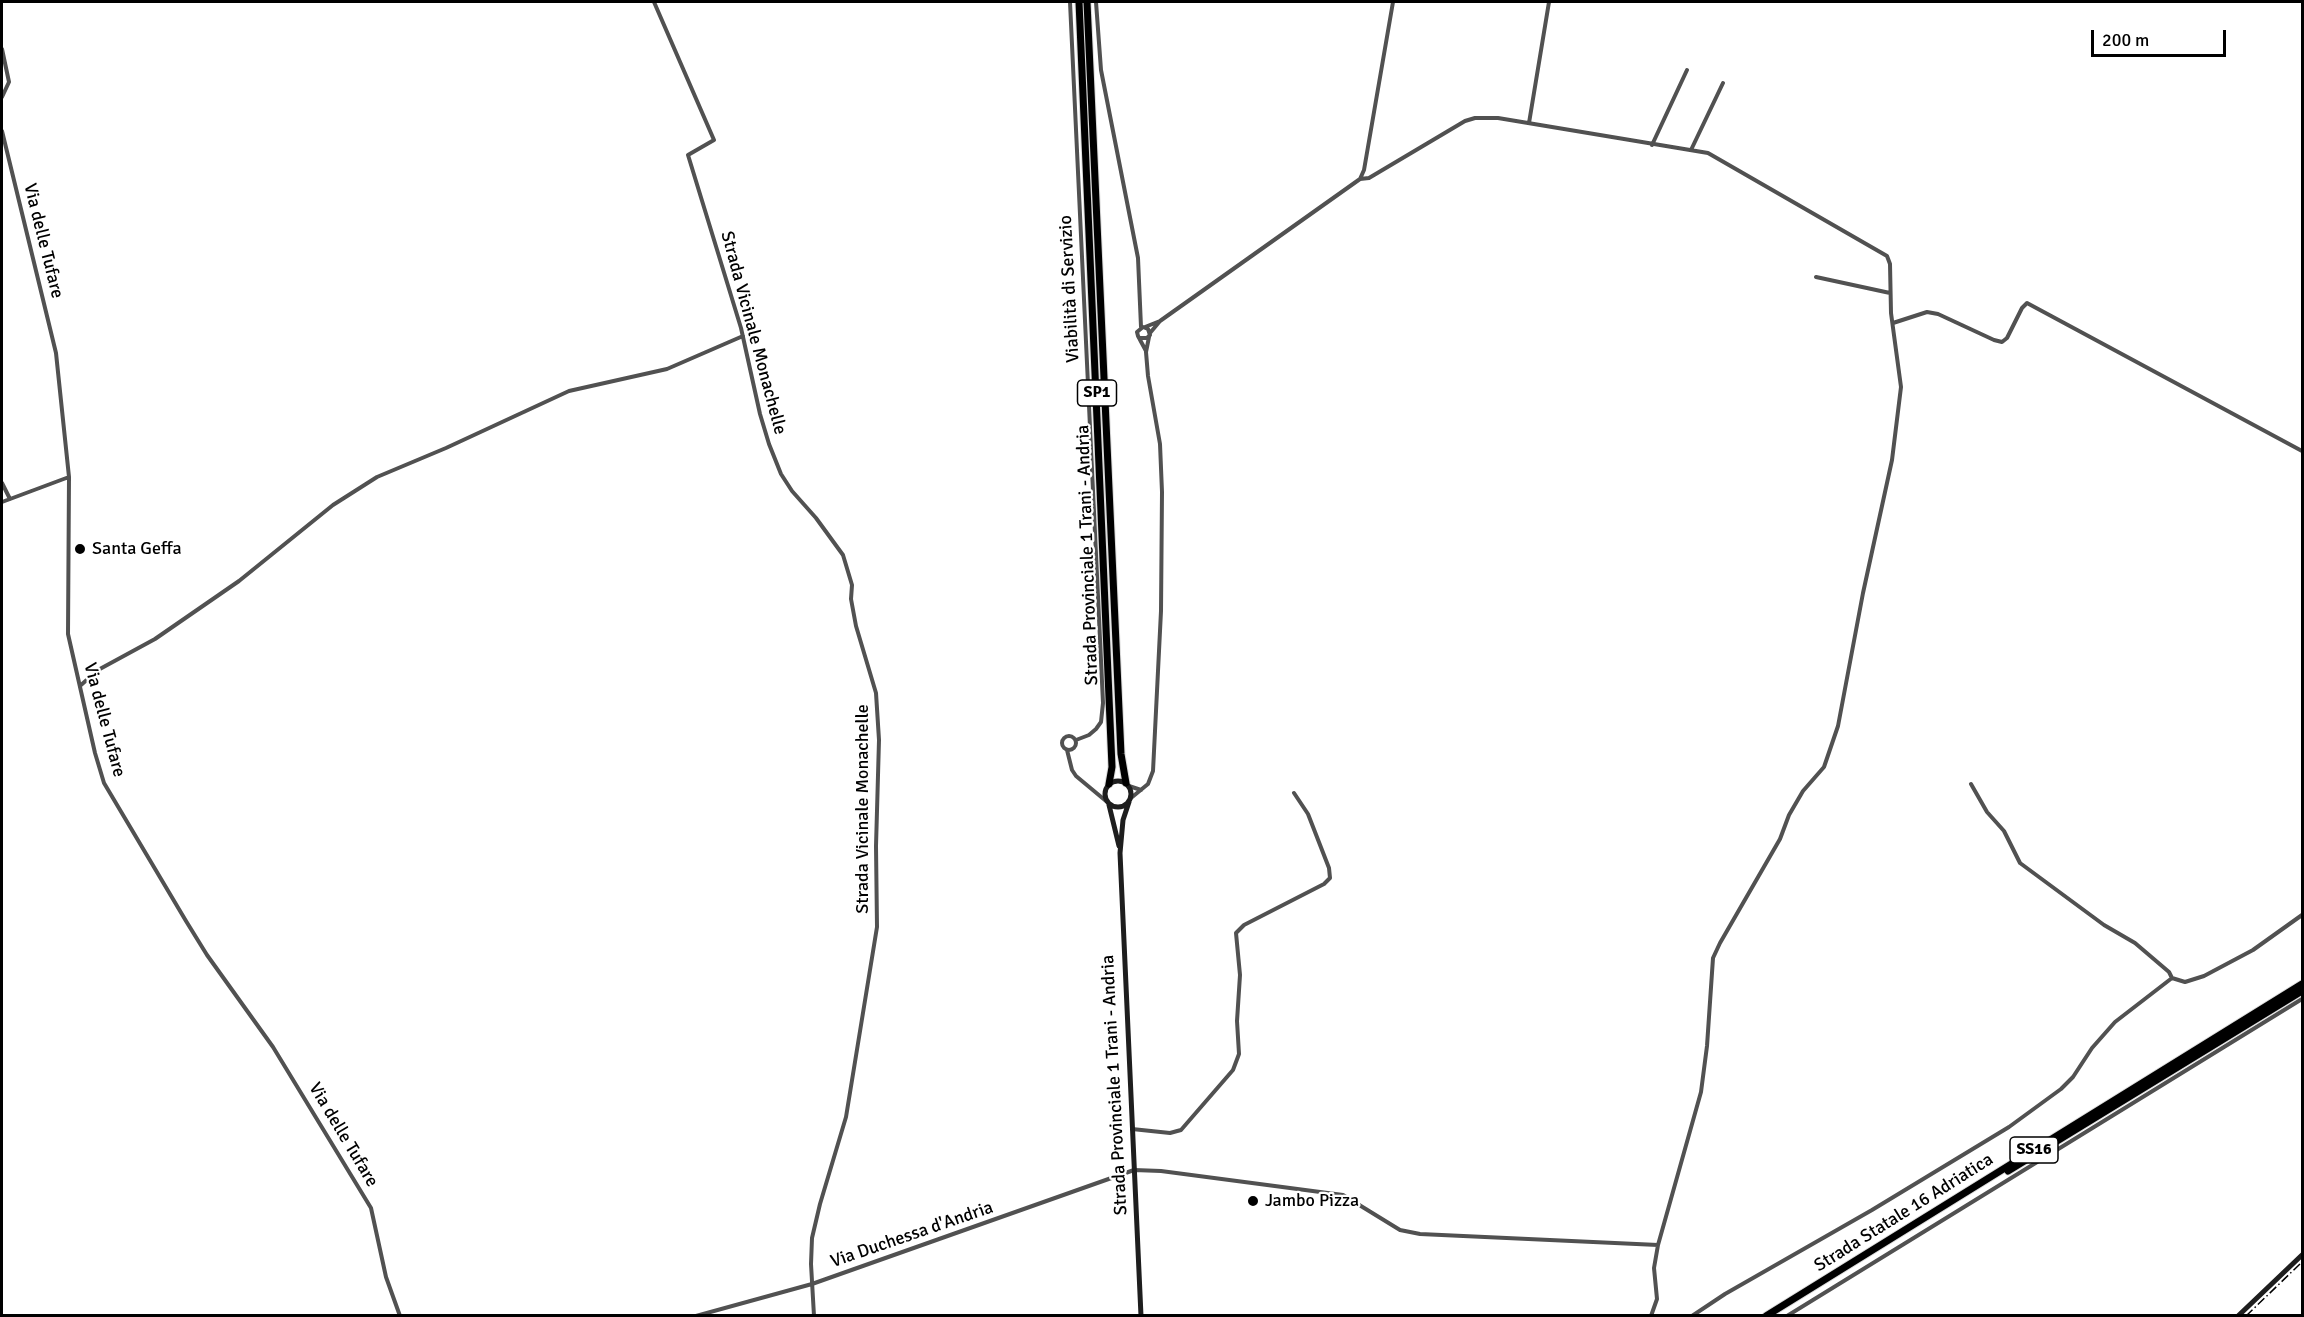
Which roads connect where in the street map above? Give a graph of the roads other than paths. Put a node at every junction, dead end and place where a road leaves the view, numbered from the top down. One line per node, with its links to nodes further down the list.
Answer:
1 (654, 2): 23 (street, Strada Vicinale Monachelle)
2 (1070, 2): 32 (street, Viabilità di Servizio)
3 (1079, 2): 34 (highway, Strada Provinciale 1 Trani - Andria / SP1)
4 (1087, 2): 35 (highway, Strada Provinciale 1 Trani - Andria / SP1)
5 (1096, 2): 21 (street)
6 (1393, 2): 16 (street)
7 (1549, 2): 12 (street)
8 (2, 49): 11 (street)
9 (1688, 70): 14 (street)
10 (1723, 83): 15 (street)
11 (2, 97)
12 (1529, 123): 14 (street); 16 (street)
13 (2, 131): 27 (street, Via delle Tufare)
14 (1652, 145): 15 (street)
15 (1690, 150): 18 (street)
16 (1360, 179): 19 (street)
17 (1816, 277): 18 (street)
18 (1890, 293): 20 (street)
19 (1160, 321): 21 (street); 22 (street)
20 (1893, 323): 26 (street); 49 (street)
21 (1143, 327): 22 (street); 24 (street)
22 (1149, 335): 24 (street); 25 (street)
23 (743, 336): 31 (street); 51 (street, Strada Vicinale Monachelle)
24 (1139, 338): 25 (street)
25 (1146, 352): 37 (street)
26 (2302, 451)
27 (69, 477): 29 (street); 31 (street, Via delle Tufare)
28 (2, 483): 29 (street)
29 (10, 499): 30 (street)
30 (2, 502)
31 (80, 686): 52 (street, Via delle Tufare)
32 (1076, 740): 33 (street); 33 (street)
33 (1067, 750): 40 (street)
34 (1109, 784): 35 (main road); 40 (main road, Strada Provinciale 1 Trani - Andria / SP1)
35 (1127, 784): 37 (street); 39 (main road, Strada Provinciale 1 Trani - Andria / SP1)
36 (1971, 784): 43 (street)
37 (1142, 790): 39 (street)
38 (1294, 793): 47 (street)
39 (1130, 800): 40 (main road); 41 (main road, Strada Provinciale 1 Trani - Andria / SP1)
40 (1107, 802): 41 (main road, Strada Provinciale 1 Trani - Andria / SP1)
41 (1120, 853): 47 (main road, Strada Provinciale 1 Trani - Andria / SP1)
42 (2302, 915): 43 (street)
43 (2172, 978): 57 (street)
44 (2302, 984): 58 (highway, Strada Statale 16 Adriatica / SS16)
45 (2302, 991): 59 (highway, Strada Statale 16 Adriatica / SS16)
46 (2302, 999): 60 (street)
47 (1132, 1129): 48 (main road, Strada Provinciale 1 Trani - Andria / SP1)
48 (1134, 1170): 49 (street); 51 (street, Via Duchessa d'Andria); 55 (main road, Strada Provinciale 1 Trani - Andria / SP1)
49 (1658, 1245): 56 (street)
50 (2302, 1255): 61 (main road)
51 (812, 1284): 53 (street, Via Duchessa d'Andria); 54 (street, Strada Vicinale Monachelle)
52 (400, 1316)
53 (696, 1316)
54 (814, 1316)
55 (1141, 1316)
56 (1651, 1316)
57 (1692, 1316)
58 (1766, 1316)
59 (1773, 1316)
60 (1787, 1316)
61 (2238, 1316)

